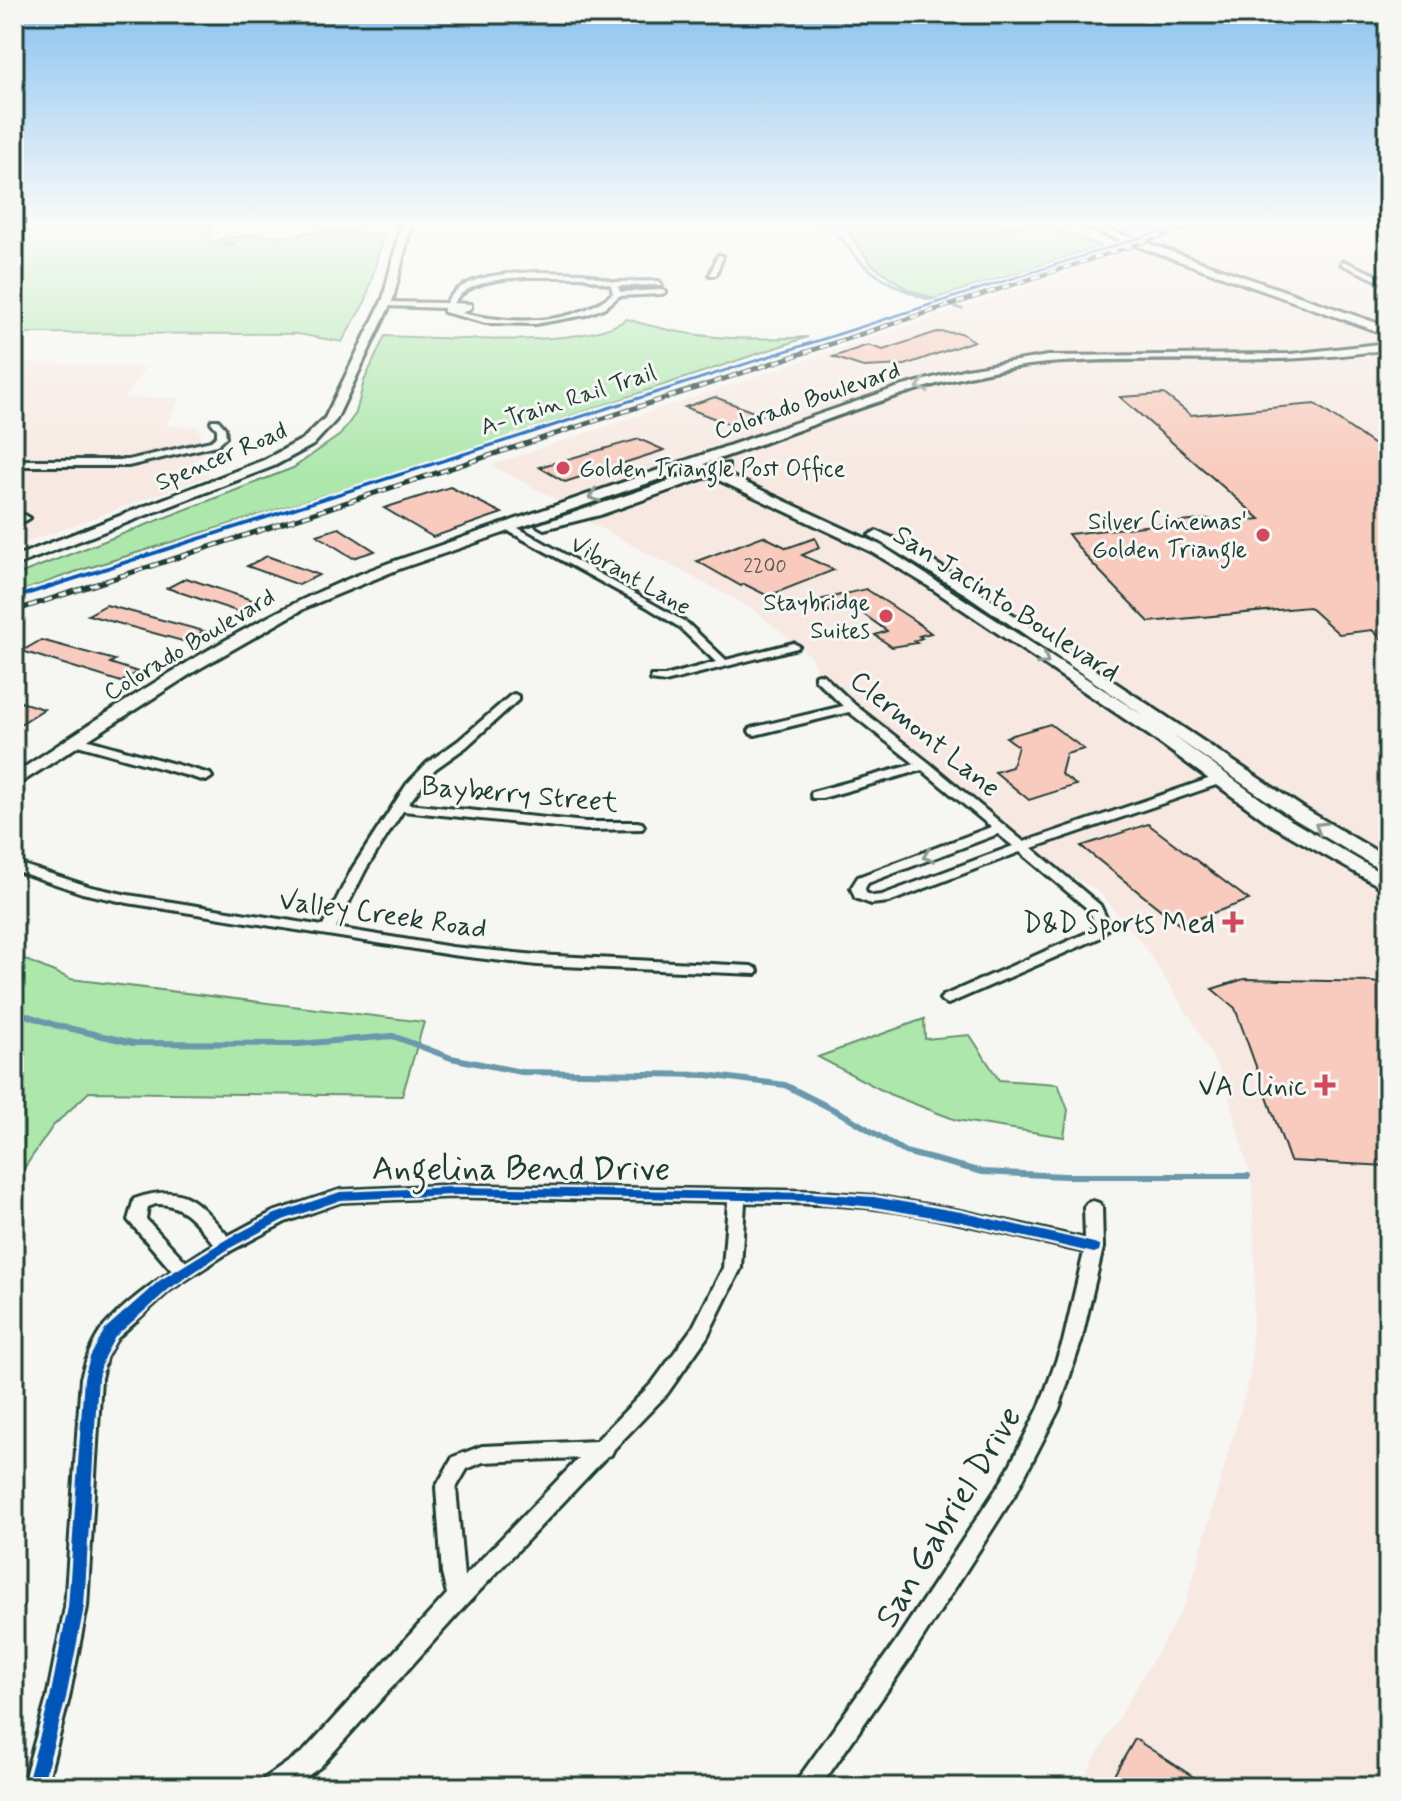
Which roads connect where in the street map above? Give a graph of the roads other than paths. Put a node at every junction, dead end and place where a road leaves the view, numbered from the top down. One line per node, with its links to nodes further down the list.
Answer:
1 (383, 309): 24 (main road, Spencer Road)
2 (450, 309): 7 (street)
3 (463, 309): 7 (street)
4 (597, 309): 7 (street)
5 (1325, 309): 9 (highway)
6 (1353, 309): 8 (highway)
7 (456, 314)
8 (1388, 321)
9 (1388, 331)
10 (1388, 346): 12 (main road, Colorado Boulevard)
11 (1388, 355): 14 (main road, Colorado Boulevard)
12 (1315, 356): 13 (main road, Colorado Boulevard); 14 (main road)
13 (1128, 360): 14 (main road, Colorado Boulevard); 15 (main road, Colorado Boulevard); 19 (main road, Colorado Boulevard, one-way to 19)
14 (1234, 367)
15 (942, 393)
16 (215, 422): 18 (street)
17 (811, 438): 20 (main road, Colorado Boulevard)
18 (14, 463)
19 (695, 463): 20 (main road, San Jacinto Boulevard); 23 (main road, Colorado Boulevard, one-way to 23)
20 (714, 470): 21 (main road, San Jacinto Boulevard); 22 (main road, Colorado Boulevard)
21 (815, 512): 25 (main road, San Jacinto Boulevard); 26 (main road, San Jacinto Boulevard)
22 (514, 530): 23 (main road, Colorado Boulevard); 28 (street, Vibrant Lane)
23 (489, 534): 34 (main road, Colorado Boulevard)
24 (14, 562)
25 (1025, 628): 26 (main road); 36 (main road, San Jacinto Boulevard)
26 (1006, 633): 36 (main road, San Jacinto Boulevard, one-way to 36)
27 (793, 646): 28 (street)
28 (723, 663): 30 (street)
29 (819, 677): 32 (street, Clermont Lane)
30 (655, 678)
31 (514, 698): 40 (street)
32 (851, 708): 33 (street); 35 (street, Clermont Lane)
33 (755, 731)
34 (78, 741): 37 (street); 38 (main road, Colorado Boulevard)
35 (924, 765): 39 (street); 42 (street, Clermont Lane)
36 (1226, 769): 43 (street); 45 (main road, San Jacinto Boulevard, one-way to 36); 46 (main road, San Jacinto Boulevard)
37 (206, 777)
38 (14, 782)
39 (817, 795)
40 (400, 807): 41 (street, Bayberry Street); 47 (street)
41 (637, 826)
42 (1001, 828): 43 (street, Clermont Lane); 43 (street, Clermont Lane, one-way to 43)
43 (1022, 847): 49 (street, Clermont Lane)
44 (14, 866): 47 (street, Valley Creek Road)
45 (1388, 866)
46 (1388, 885)
47 (327, 932): 48 (street, Valley Creek Road)
48 (751, 971)
49 (948, 999)
50 (737, 1197): 52 (street, Angelina Bend Drive); 53 (street, Angelina Bend Drive); 55 (street)
51 (1093, 1207): 53 (street, San Gabriel Drive)
52 (226, 1245): 54 (street, Angelina Bend Drive); 54 (street)
53 (1094, 1248): 59 (street, San Gabriel Drive)
54 (183, 1271): 57 (street, Angelina Bend Drive)
55 (604, 1449): 56 (street); 56 (street)
56 (459, 1597): 58 (street)
57 (34, 1787)
58 (272, 1787)
59 (806, 1787)

